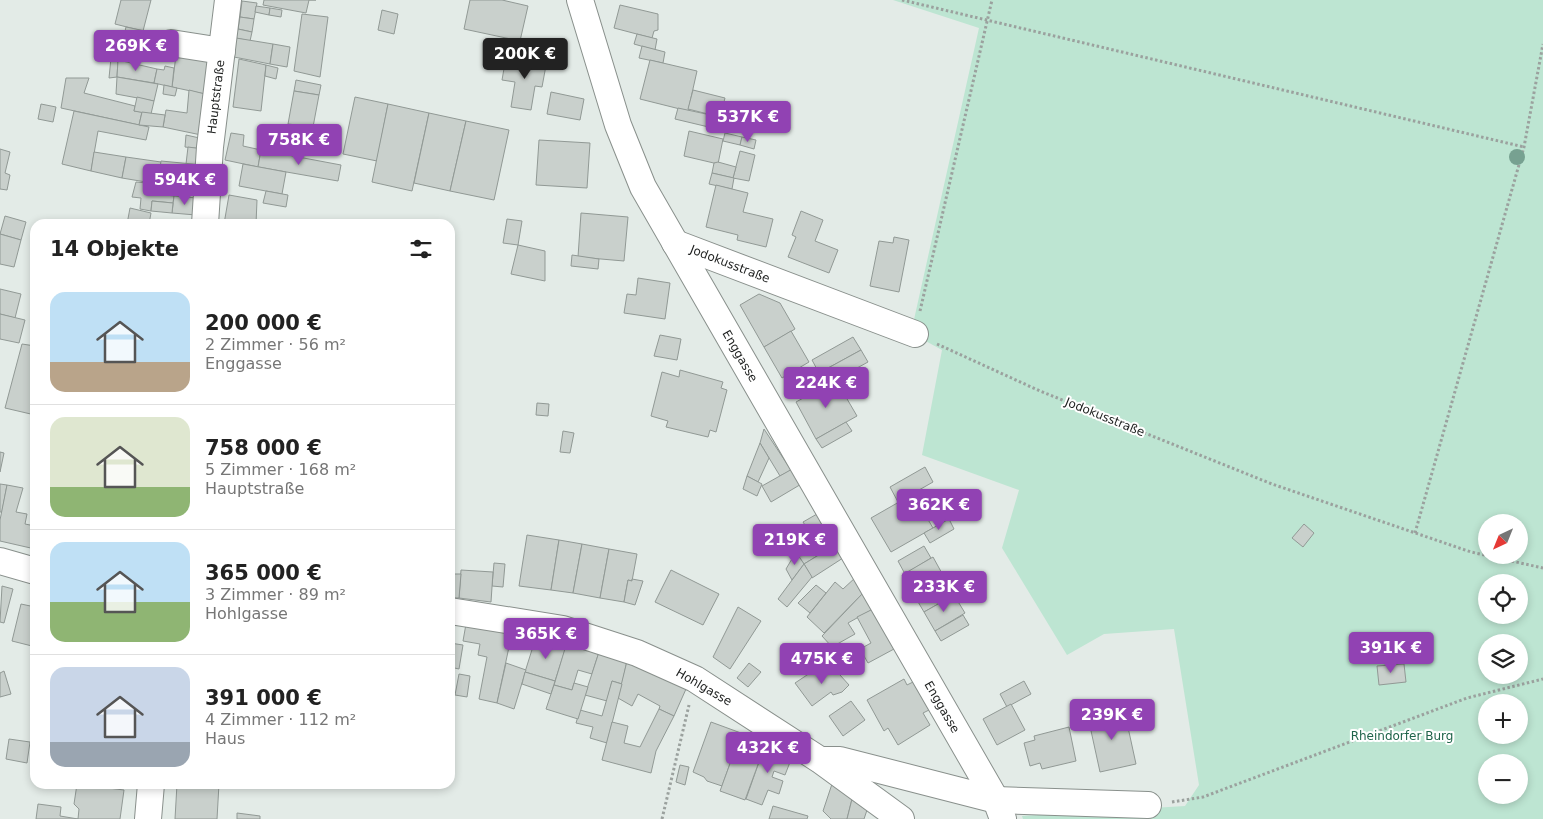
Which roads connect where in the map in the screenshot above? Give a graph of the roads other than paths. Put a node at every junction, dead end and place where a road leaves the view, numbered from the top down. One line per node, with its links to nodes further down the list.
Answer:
1 (225, 0): 4 (street, Hauptstraße)
2 (580, 0): 6 (street, Enggasse)
3 (171, 43): 4 (street)
4 (222, 51): 5 (street, Hauptstraße)
5 (205, 219)
6 (675, 243): 7 (street, Jodokusstraße); 14 (street, Enggasse)
7 (915, 334)
8 (0, 561): 9 (street)
9 (30, 570)
10 (455, 611): 11 (street, Hohlgasse)
11 (820, 760): 14 (street); 16 (street, Hohlgasse)
12 (151, 789): 15 (street)
13 (1148, 805): 14 (street)
14 (999, 809)
15 (148, 819)
16 (901, 819)

